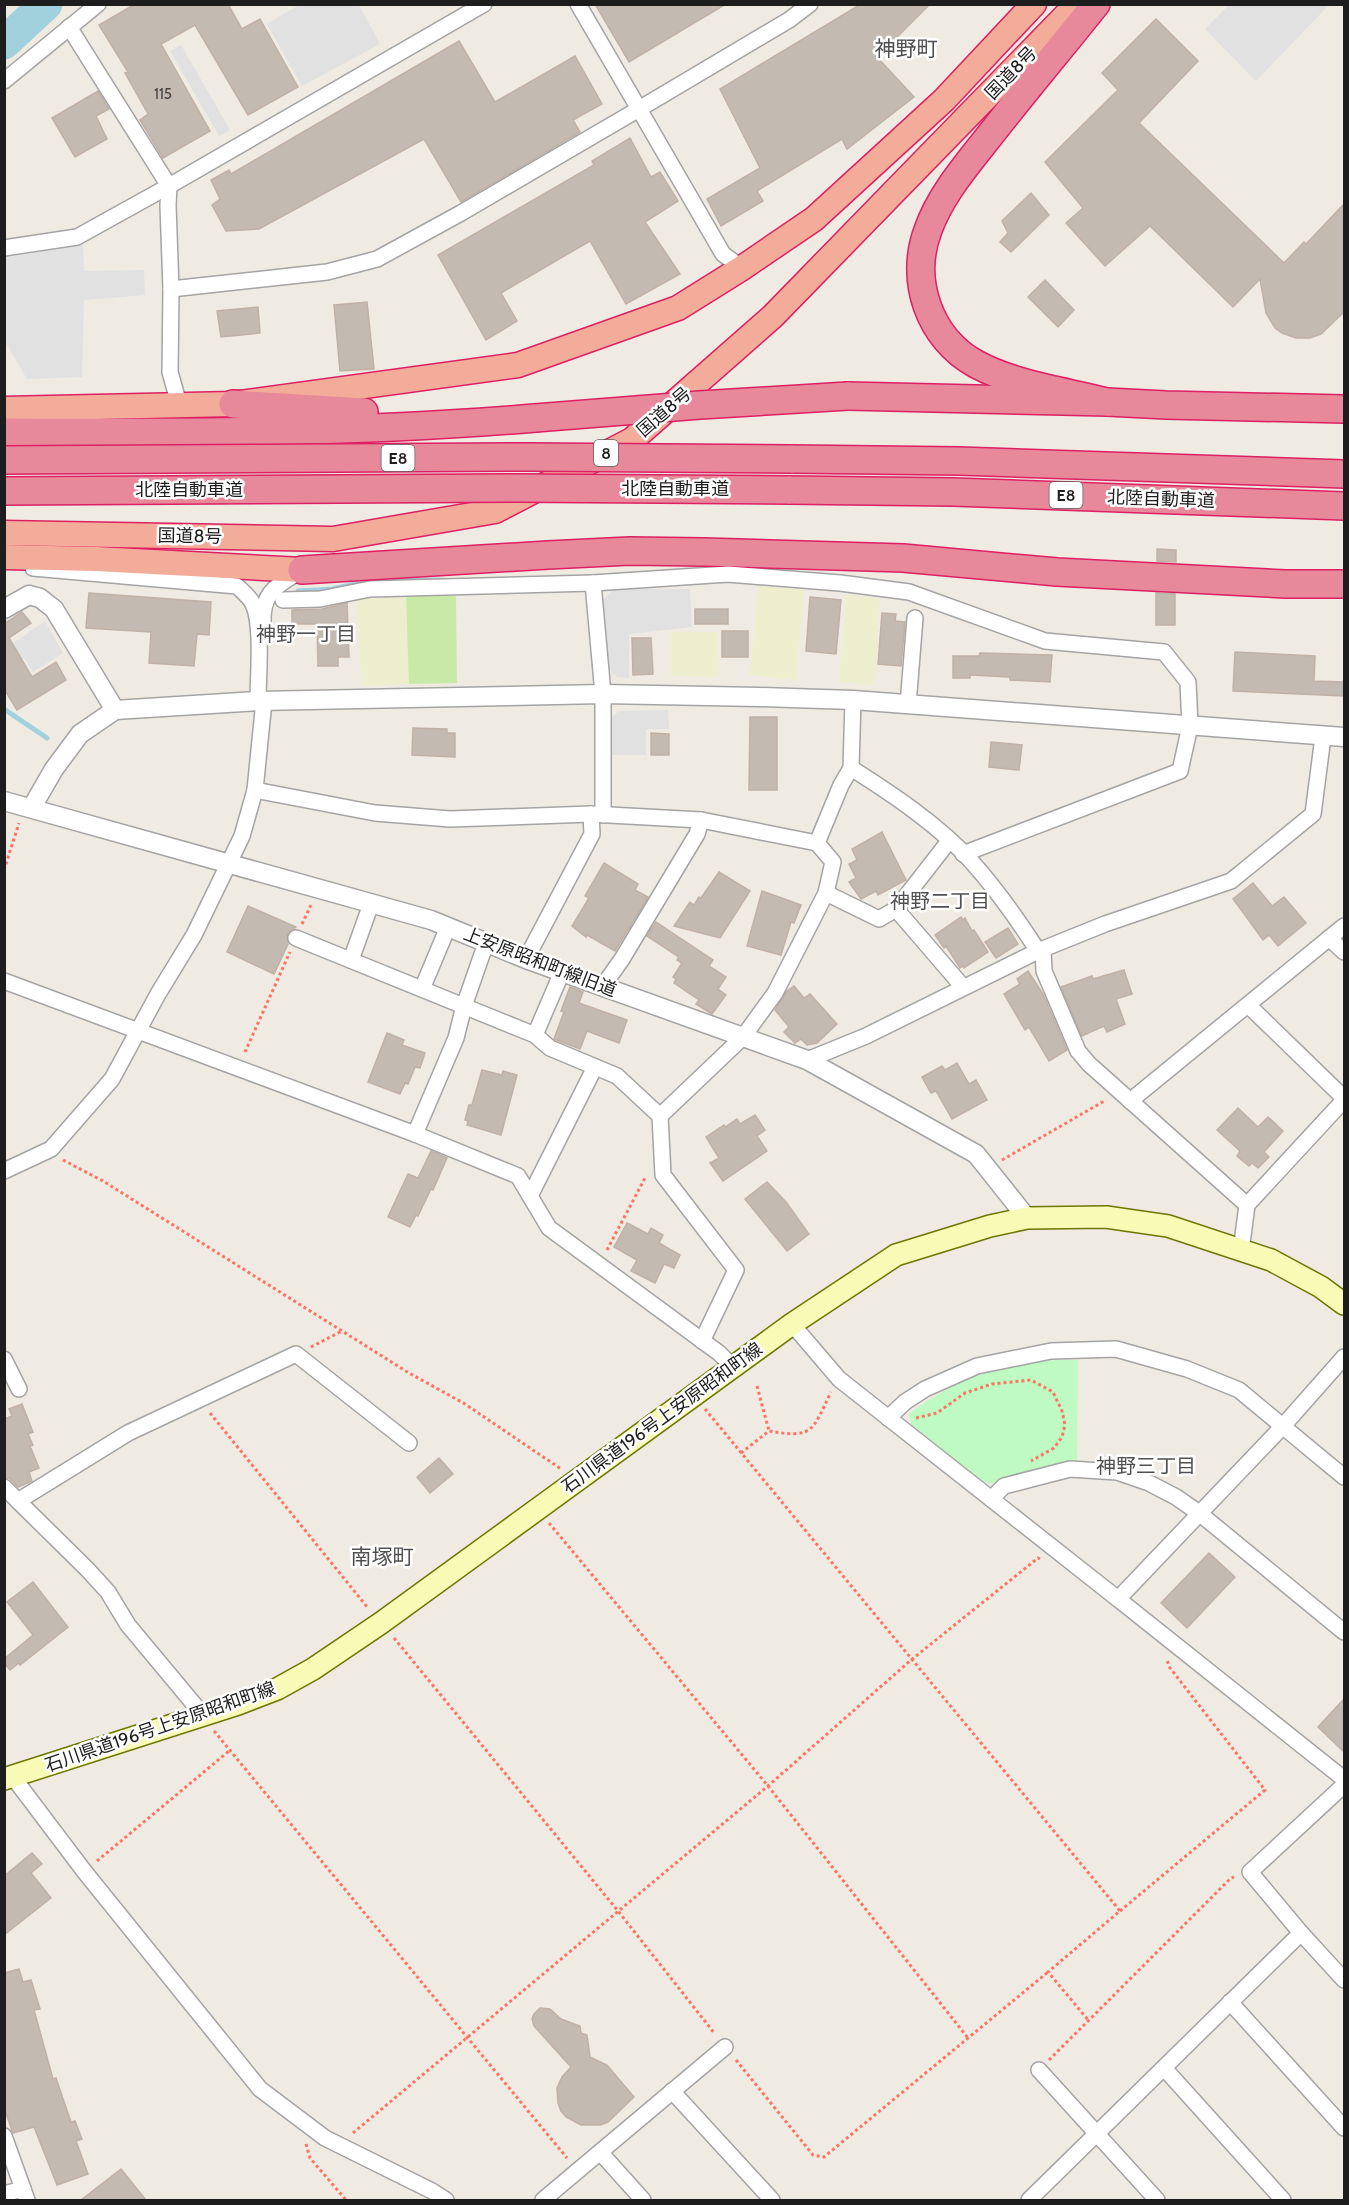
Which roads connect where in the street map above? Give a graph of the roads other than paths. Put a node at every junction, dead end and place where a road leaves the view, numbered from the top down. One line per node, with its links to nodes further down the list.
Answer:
1 (98, 4): 8 (street)
2 (484, 4): 11 (street)
3 (578, 4): 10 (street)
4 (810, 4): 10 (street)
5 (1034, 4): 13 (highway, 国道8号)
6 (1077, 4): 27 (highway, 国道8号 / 8)
7 (1096, 4): 15 (highway)
8 (69, 27): 9 (street); 11 (street)
9 (4, 81)
10 (639, 109): 13 (street); 14 (street)
11 (169, 186): 12 (street); 14 (street)
12 (4, 248)
13 (742, 268): 17 (highway, 国道8号)
14 (171, 289): 16 (street)
15 (1107, 402): 19 (highway); 20 (highway, bridge)
16 (179, 404): 17 (highway, 国道8号); 18 (highway, 国道8号)
17 (233, 404): 20 (highway)
18 (4, 409)
19 (1344, 409)
20 (535, 418): 21 (highway)
21 (4, 432)
22 (4, 460): 23 (highway, 北陸自動車道 / E8, bridge)
23 (1344, 474)
24 (4, 491): 25 (highway, 北陸自動車道 / E8, bridge)
25 (1344, 506)
26 (4, 533): 27 (highway, 国道8号 / 8)
27 (333, 539): 29 (highway)
28 (4, 557): 29 (highway)
29 (96, 559): 31 (highway)
30 (4, 564): 39 (street)
31 (302, 570): 33 (highway); 39 (street)
32 (593, 583): 34 (street); 37 (street); 42 (street)
33 (1344, 584)
34 (283, 600)
35 (4, 609): 41 (street)
36 (915, 618): 40 (street)
37 (603, 694): 38 (street); 39 (street); 49 (street)
38 (853, 700): 40 (street); 45 (street)
39 (263, 701): 41 (street); 46 (street)
40 (908, 705): 42 (street)
41 (115, 710): 48 (street)
42 (1190, 726): 43 (street); 53 (street)
43 (1323, 736): 44 (street); 63 (street)
44 (1344, 737)
45 (851, 768): 51 (street); 52 (street)
46 (255, 790): 49 (street); 54 (street)
47 (4, 801): 48 (street, 上安原昭和町線旧道)
48 (28, 807): 54 (street, 上安原昭和町線旧道)
49 (597, 815): 50 (street); 65 (street)
50 (701, 820): 52 (street); 69 (street)
51 (949, 841): 53 (street); 57 (street)
52 (817, 843): 55 (street)
53 (963, 854): 63 (street)
54 (230, 865): 56 (street, 上安原昭和町線旧道); 74 (street)
55 (826, 893): 57 (street); 76 (street)
56 (371, 904): 59 (street, 上安原昭和町線旧道); 66 (street)
57 (896, 909): 70 (street)
58 (1344, 926): 61 (street)
59 (448, 927): 62 (street, 上安原昭和町線旧道); 71 (street)
60 (296, 938): 66 (street)
61 (1329, 938): 64 (street); 73 (street)
62 (486, 943): 65 (street, 上安原昭和町線旧道); 72 (street)
63 (1040, 951): 70 (street); 79 (street)
64 (1344, 952)
65 (526, 959): 67 (street, 上安原昭和町線旧道)
66 (351, 960): 71 (street)
67 (562, 972): 69 (street, 上安原昭和町線旧道); 75 (street)
68 (4, 981): 74 (street)
69 (603, 986): 76 (street, 上安原昭和町線旧道)
70 (963, 987): 77 (street)
71 (422, 989): 72 (street)
72 (464, 1006): 75 (street); 82 (street)
73 (1249, 1006): 79 (street); 80 (street)
74 (140, 1030): 82 (street); 83 (street)
75 (535, 1035): 78 (street)
76 (743, 1037): 77 (street, 上安原昭和町線旧道); 81 (street)
77 (807, 1060): 86 (street, 上安原昭和町線旧道)
78 (595, 1067): 81 (street); 84 (street)
79 (1125, 1096): 85 (street)
80 (1344, 1099): 85 (street)
81 (660, 1116): 90 (street)
82 (415, 1134): 84 (street)
83 (4, 1171)
84 (530, 1197): 90 (street)
85 (1247, 1205): 87 (street)
86 (1027, 1218): 87 (main road, 石川県道196号上安原昭和町線); 89 (main road, 石川県道196号上安原昭和町線)
87 (1241, 1251): 88 (main road, 石川県道196号上安原昭和町線)
88 (1344, 1304)
89 (792, 1324): 93 (main road, 石川県道196号上安原昭和町線); 95 (street)
90 (702, 1341): 93 (street)
91 (1344, 1357): 96 (street)
92 (4, 1359): 94 (street)
93 (732, 1366): 105 (main road, 石川県道196号上安原昭和町線)
94 (19, 1389)
95 (888, 1418): 96 (street); 100 (street)
96 (1284, 1426): 98 (street); 102 (street)
97 (409, 1443): 101 (street)
98 (1344, 1477)
99 (4, 1487): 101 (street)
100 (991, 1499): 102 (street); 103 (street)
101 (18, 1501): 105 (street)
102 (1199, 1513): 103 (street); 104 (street)
103 (1118, 1599): 107 (street)
104 (1344, 1632)
105 (203, 1715): 106 (main road, 石川県道196号上安原昭和町線)
106 (9, 1778): 122 (street)
107 (1344, 1779)
108 (1344, 1785): 109 (street)
109 (1301, 1933): 110 (street); 111 (street)
110 (1344, 1980)
111 (1230, 2002): 113 (street); 116 (street)
112 (725, 2047): 115 (street)
113 (1164, 2068): 117 (street); 128 (street)
114 (1039, 2070): 117 (street)
115 (672, 2091): 119 (street); 125 (street)
116 (1344, 2128)
117 (1097, 2134): 126 (street); 127 (street)
118 (4, 2136): 121 (street)
119 (600, 2152): 123 (street); 124 (street)
120 (4, 2194): 121 (street)
121 (25, 2195)
122 (446, 2200)
123 (543, 2200)
124 (643, 2200)
125 (772, 2200)
126 (1029, 2200)
127 (1157, 2200)
128 (1283, 2200)

